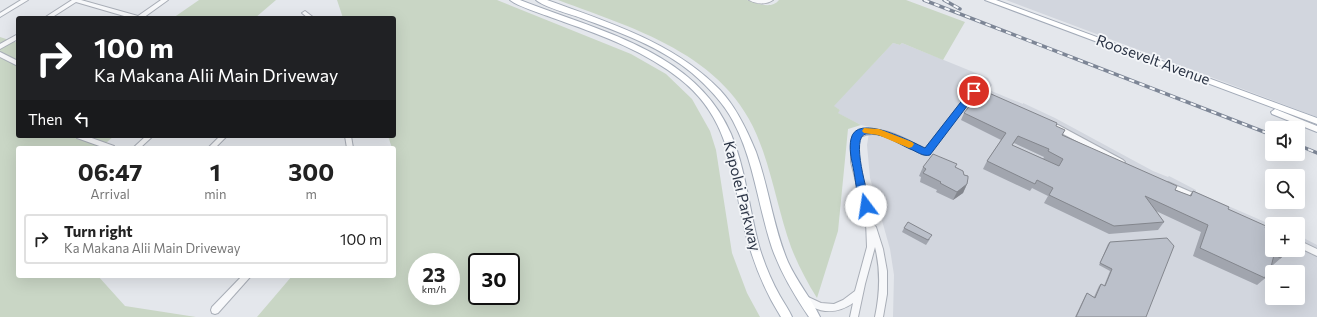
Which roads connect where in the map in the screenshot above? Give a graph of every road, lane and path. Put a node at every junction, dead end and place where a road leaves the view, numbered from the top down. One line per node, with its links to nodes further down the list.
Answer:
1 (24, 0): 10 (street)
2 (75, 0): 11 (street); 12 (street)
3 (165, 0): 13 (street)
4 (514, 0): 40 (main road, Kapolei Parkway)
5 (540, 0): 38 (main road, Kapolei Parkway)
6 (752, 0): 8 (street)
7 (989, 0): 15 (main road, Roosevelt Avenue)
8 (768, 1)
9 (305, 12): 14 (street)
10 (0, 15)
11 (50, 16)
12 (131, 16)
13 (141, 16)
14 (309, 16)
15 (1071, 30): 21 (main road, Roosevelt Avenue); 23 (main road)
16 (16, 37): 17 (street)
17 (0, 47)
18 (0, 54): 19 (street)
19 (16, 63)
20 (994, 99): 33 (street)
21 (1317, 122)
22 (1048, 123): 30 (street)
23 (1317, 128)
24 (84, 138): 27 (street)
25 (148, 138): 28 (street)
26 (222, 138): 29 (street)
27 (106, 146)
28 (138, 146)
29 (213, 146)
30 (1130, 167)
31 (1162, 182): 32 (street)
32 (1204, 202)
33 (870, 221): 37 (street); 43 (street)
34 (1305, 247): 35 (street)
35 (1317, 253)
36 (245, 278): 39 (street)
37 (859, 293): 38 (street); 42 (street)
38 (801, 296): 41 (main road, Kapolei Parkway)
39 (215, 310)
40 (786, 316)
41 (815, 317)
42 (854, 317)
43 (879, 317)

